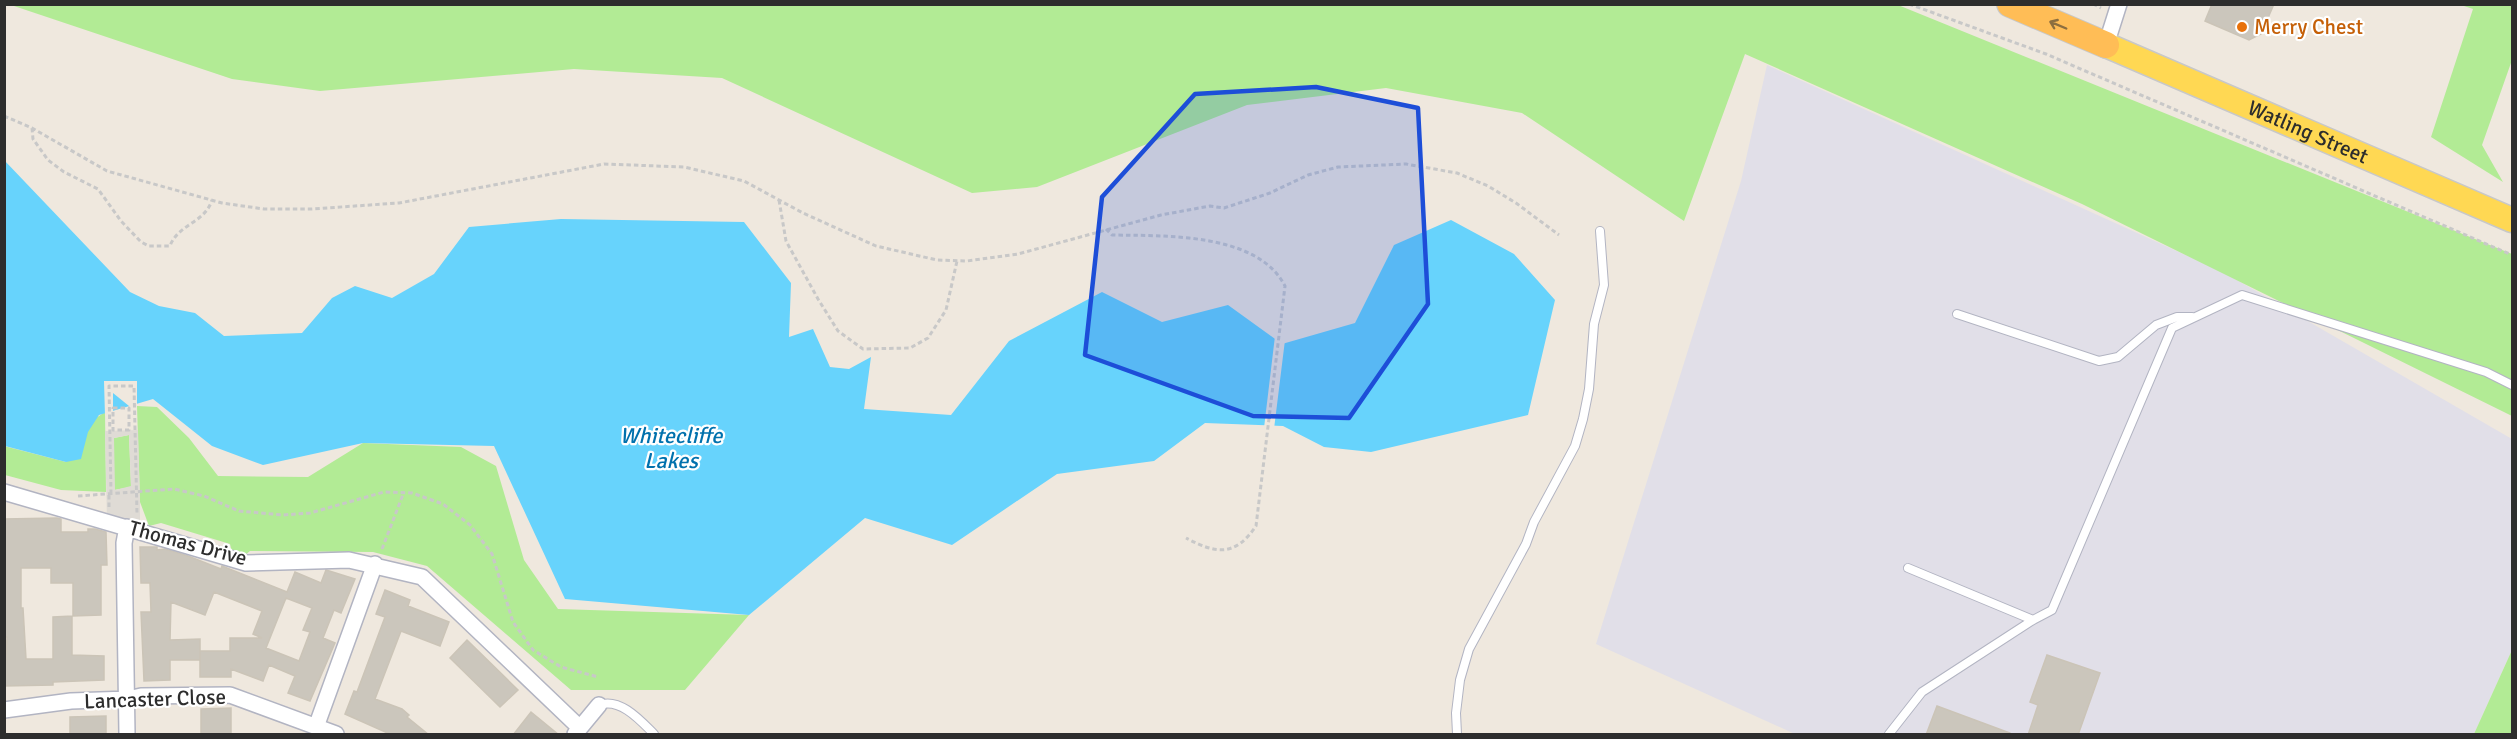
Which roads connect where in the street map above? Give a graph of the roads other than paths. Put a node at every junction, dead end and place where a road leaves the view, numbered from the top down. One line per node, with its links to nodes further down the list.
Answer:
1 (2010, 4): 3 (highway, one-way to 1)
2 (2119, 4): 3 (street)
3 (2106, 45): 4 (main road, Watling Street)
4 (2512, 220)
5 (1600, 231): 22 (lane)
6 (1957, 314): 7 (lane)
7 (2196, 317): 8 (lane); 13 (lane)
8 (2512, 385)
9 (4, 492): 10 (street, Thomas Drive)
10 (132, 529): 11 (street, Thomas Drive); 14 (street)
11 (375, 564): 17 (street); 18 (street, Thomas Drive)
12 (1908, 568): 13 (lane)
13 (2034, 620): 23 (lane)
14 (128, 699): 16 (street, Lancaster Close); 17 (street, Lancaster Close); 19 (street)
15 (599, 705): 18 (street); 21 (lane)
16 (4, 710)
17 (316, 727): 20 (street, Lancaster Close)
18 (578, 731)
19 (127, 735)
20 (336, 735)
21 (654, 735)
22 (1457, 735)
23 (1889, 735)

